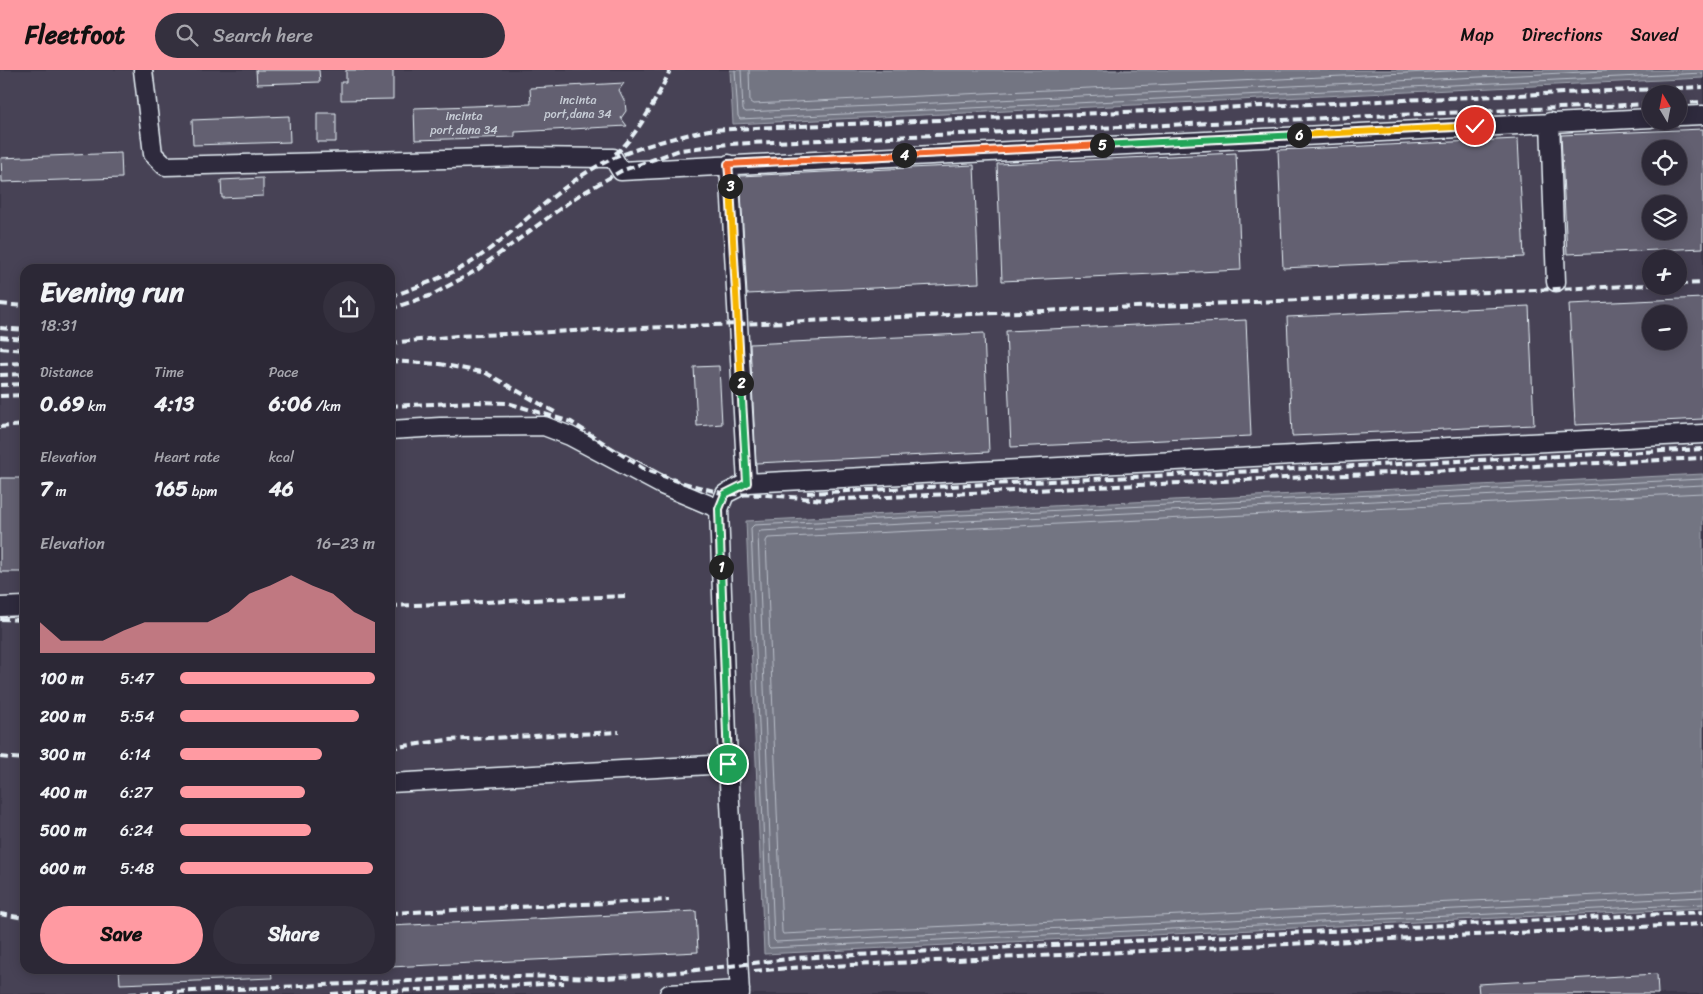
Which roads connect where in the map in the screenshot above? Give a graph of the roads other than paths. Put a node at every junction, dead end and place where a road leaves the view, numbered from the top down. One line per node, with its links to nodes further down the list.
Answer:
1 (143, 70): 6 (lane)
2 (1703, 115): 3 (lane)
3 (1688, 116)
4 (1642, 118): 5 (lane)
5 (1550, 122): 6 (lane); 7 (lane)
6 (728, 164): 10 (lane)
7 (1556, 282)
8 (395, 430): 11 (lane)
9 (1703, 434): 10 (lane)
10 (747, 483): 11 (lane)
11 (719, 509): 14 (lane)
12 (20, 606): 13 (lane)
13 (0, 607)
14 (728, 764): 15 (lane); 16 (lane)
15 (395, 784)
16 (740, 992): 17 (lane)
17 (669, 994)

